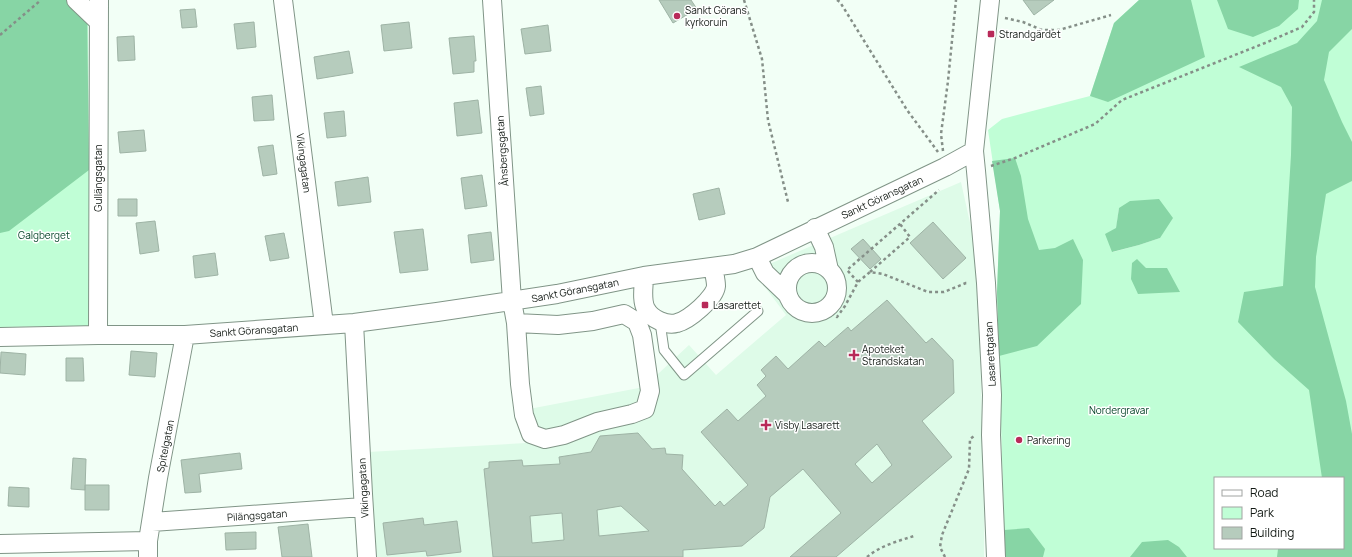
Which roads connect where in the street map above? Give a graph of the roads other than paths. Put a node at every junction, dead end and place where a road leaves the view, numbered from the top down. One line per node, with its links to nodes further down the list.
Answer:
1 (76, 0): 6 (street)
2 (99, 0): 6 (street, Gullängsgatan)
3 (283, 0): 19 (street, Vikingagatan)
4 (492, 0): 14 (street, Åhsbergsgatan)
5 (989, 7): 7 (street)
6 (99, 22): 20 (street, Gullängsgatan)
7 (974, 151): 8 (street, Sankt Göransgatan); 28 (street, Lasarettgatan)
8 (815, 228): 9 (street, Sankt Göransgatan); 11 (street)
9 (757, 256): 10 (street, Sankt Göransgatan); 13 (street)
10 (713, 267): 12 (street, Sankt Göransgatan); 16 (street)
11 (829, 270): 13 (street); 13 (street)
12 (644, 276): 14 (street, Sankt Göransgatan); 16 (street)
13 (787, 294)
14 (512, 301): 17 (street, Sankt Göransgatan); 18 (street, Åhsbergsgatan)
15 (758, 311): 16 (lane)
16 (660, 322)
17 (354, 323): 19 (street, Sankt Göransgatan); 23 (street, Vikingagatan)
18 (516, 323): 18 (street, Åhsbergsgatan)
19 (324, 325): 21 (street, Sankt Göransgatan)
20 (98, 335): 21 (street, Sankt Göransgatan); 22 (street, Sankt Göransgatan)
21 (185, 335): 24 (street, Spitelgatan)
22 (0, 337)
23 (363, 507): 24 (street, Pilängsgatan); 27 (street, Vikingagatan)
24 (152, 522): 26 (street, Spitelgatan)
25 (0, 544): 26 (street)
26 (148, 549)
27 (367, 557)
28 (996, 557)

